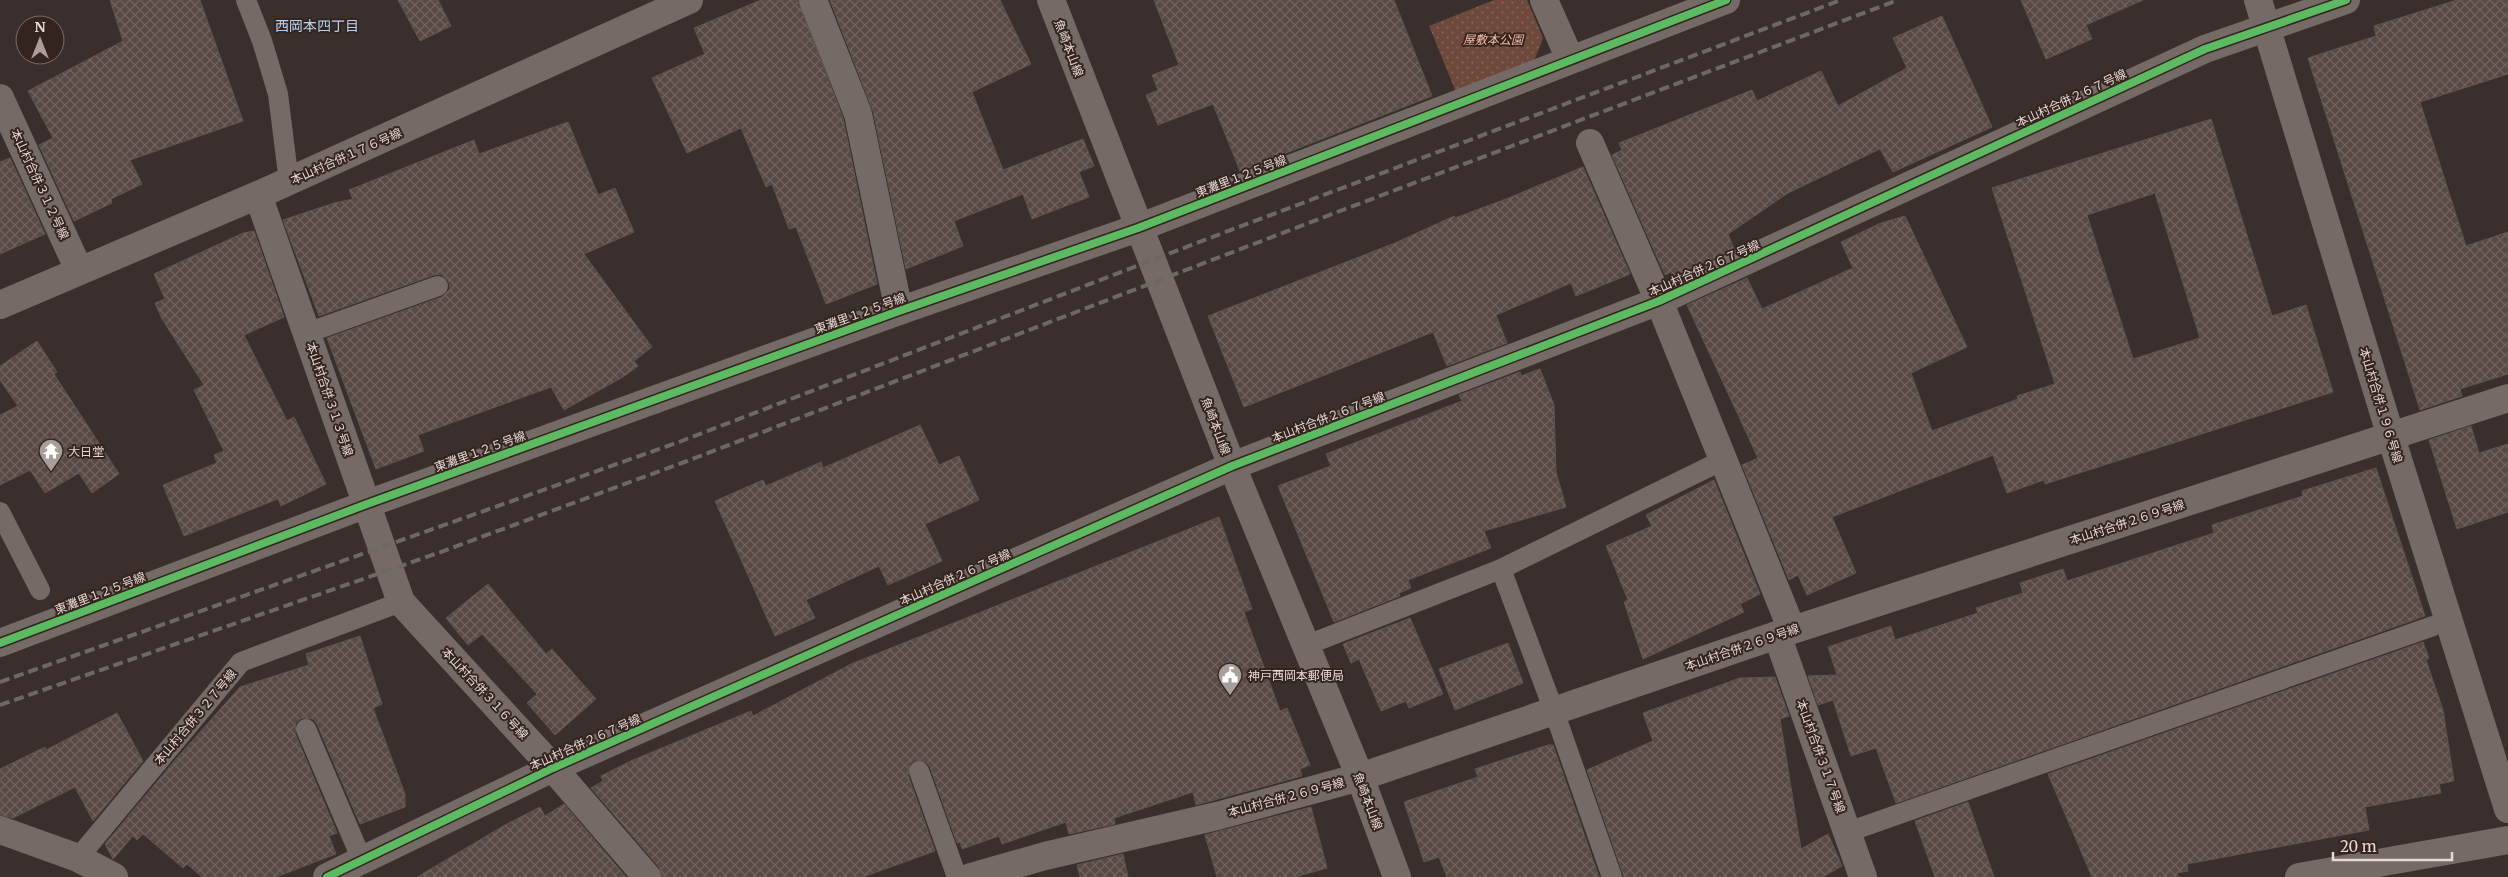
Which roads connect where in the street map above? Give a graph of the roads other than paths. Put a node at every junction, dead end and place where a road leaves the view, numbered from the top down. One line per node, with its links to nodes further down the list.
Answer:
1 (246, 0): 13 (lane)
2 (689, 0): 13 (street, 本山村合併１７６号線)
3 (813, 0): 20 (street)
4 (1051, 0): 15 (street, 魚崎本山線)
5 (1544, 0): 10 (street)
6 (1726, 0): 10 (street, 東灘里１２５号線)
7 (2258, 0): 9 (street, 本山村合併１９６号線)
8 (2346, 0): 9 (street, 本山村合併２６７号線)
9 (2268, 28): 18 (street, 本山村合併２６７号線); 23 (street, 本山村合併１９６号線)
10 (1570, 59): 15 (street, 東灘里１２５号線)
11 (0, 98): 16 (street, 本山村合併３１２号線)
12 (1590, 143): 18 (street, 本山村合併３１７号線)
13 (289, 182): 14 (street, 本山村合併１７６号線)
14 (258, 195): 16 (street, 本山村合併１７６号線); 21 (street, 本山村合併３１３号線)
15 (1138, 228): 20 (street, 東灘里１２５号線); 25 (street, 魚崎本山線)
16 (79, 270): 19 (street, 本山村合併１７６号線)
17 (438, 286): 21 (lane)
18 (1658, 301): 24 (street, 本山村合併３１７号線); 25 (street, 本山村合併２６７号線)
19 (0, 305)
20 (898, 311): 26 (street, 東灘里１２５号線)
21 (307, 333): 26 (street, 本山村合併３１３号線)
22 (2508, 398): 23 (street, 本山村合併２６９号線)
23 (2391, 437): 32 (street, 本山村合併２６９号線); 40 (street, 本山村合併１９６号線)
24 (1723, 460): 28 (lane); 32 (street, 本山村合併３１７号線)
25 (1232, 466): 34 (street, 魚崎本山線); 37 (street, 本山村合併２６７号線)
26 (367, 504): 29 (street, 本山村合併３１３号線); 30 (street, 東灘里１２５号線)
27 (0, 512): 30 (lane)
28 (1501, 569): 34 (lane); 35 (lane)
29 (401, 602): 37 (street, 本山村合併３１６号線); 44 (lane, 本山村合併３２７号線)
30 (48, 606): 33 (street, 東灘里１２５号線)
31 (2433, 626): 42 (lane)
32 (1784, 633): 35 (street, 本山村合併２６９号線); 42 (street, 本山村合併３１７号線)
33 (0, 642)
34 (1307, 645): 39 (street, 魚崎本山線)
35 (1554, 711): 39 (street, 本山村合併２６９号線); 52 (lane)
36 (306, 729): 45 (lane)
37 (553, 768): 45 (street, 本山村合併２６７号線); 48 (street, 本山村合併３１６号線)
38 (919, 771): 49 (lane)
39 (1360, 777): 50 (street, 本山村合併２６９号線); 51 (street, 魚崎本山線)
40 (2508, 809)
41 (0, 830): 44 (street)
42 (1848, 832): 53 (street, 本山村合併３１７号線)
43 (2508, 840): 54 (street)
44 (78, 858): 46 (street)
45 (362, 860): 47 (street, 本山村合併２６７号線)
46 (114, 877)
47 (327, 877)
48 (646, 877)
49 (957, 877)
50 (971, 877)
51 (1397, 877)
52 (1612, 877)
53 (1863, 877)
54 (2299, 877)

